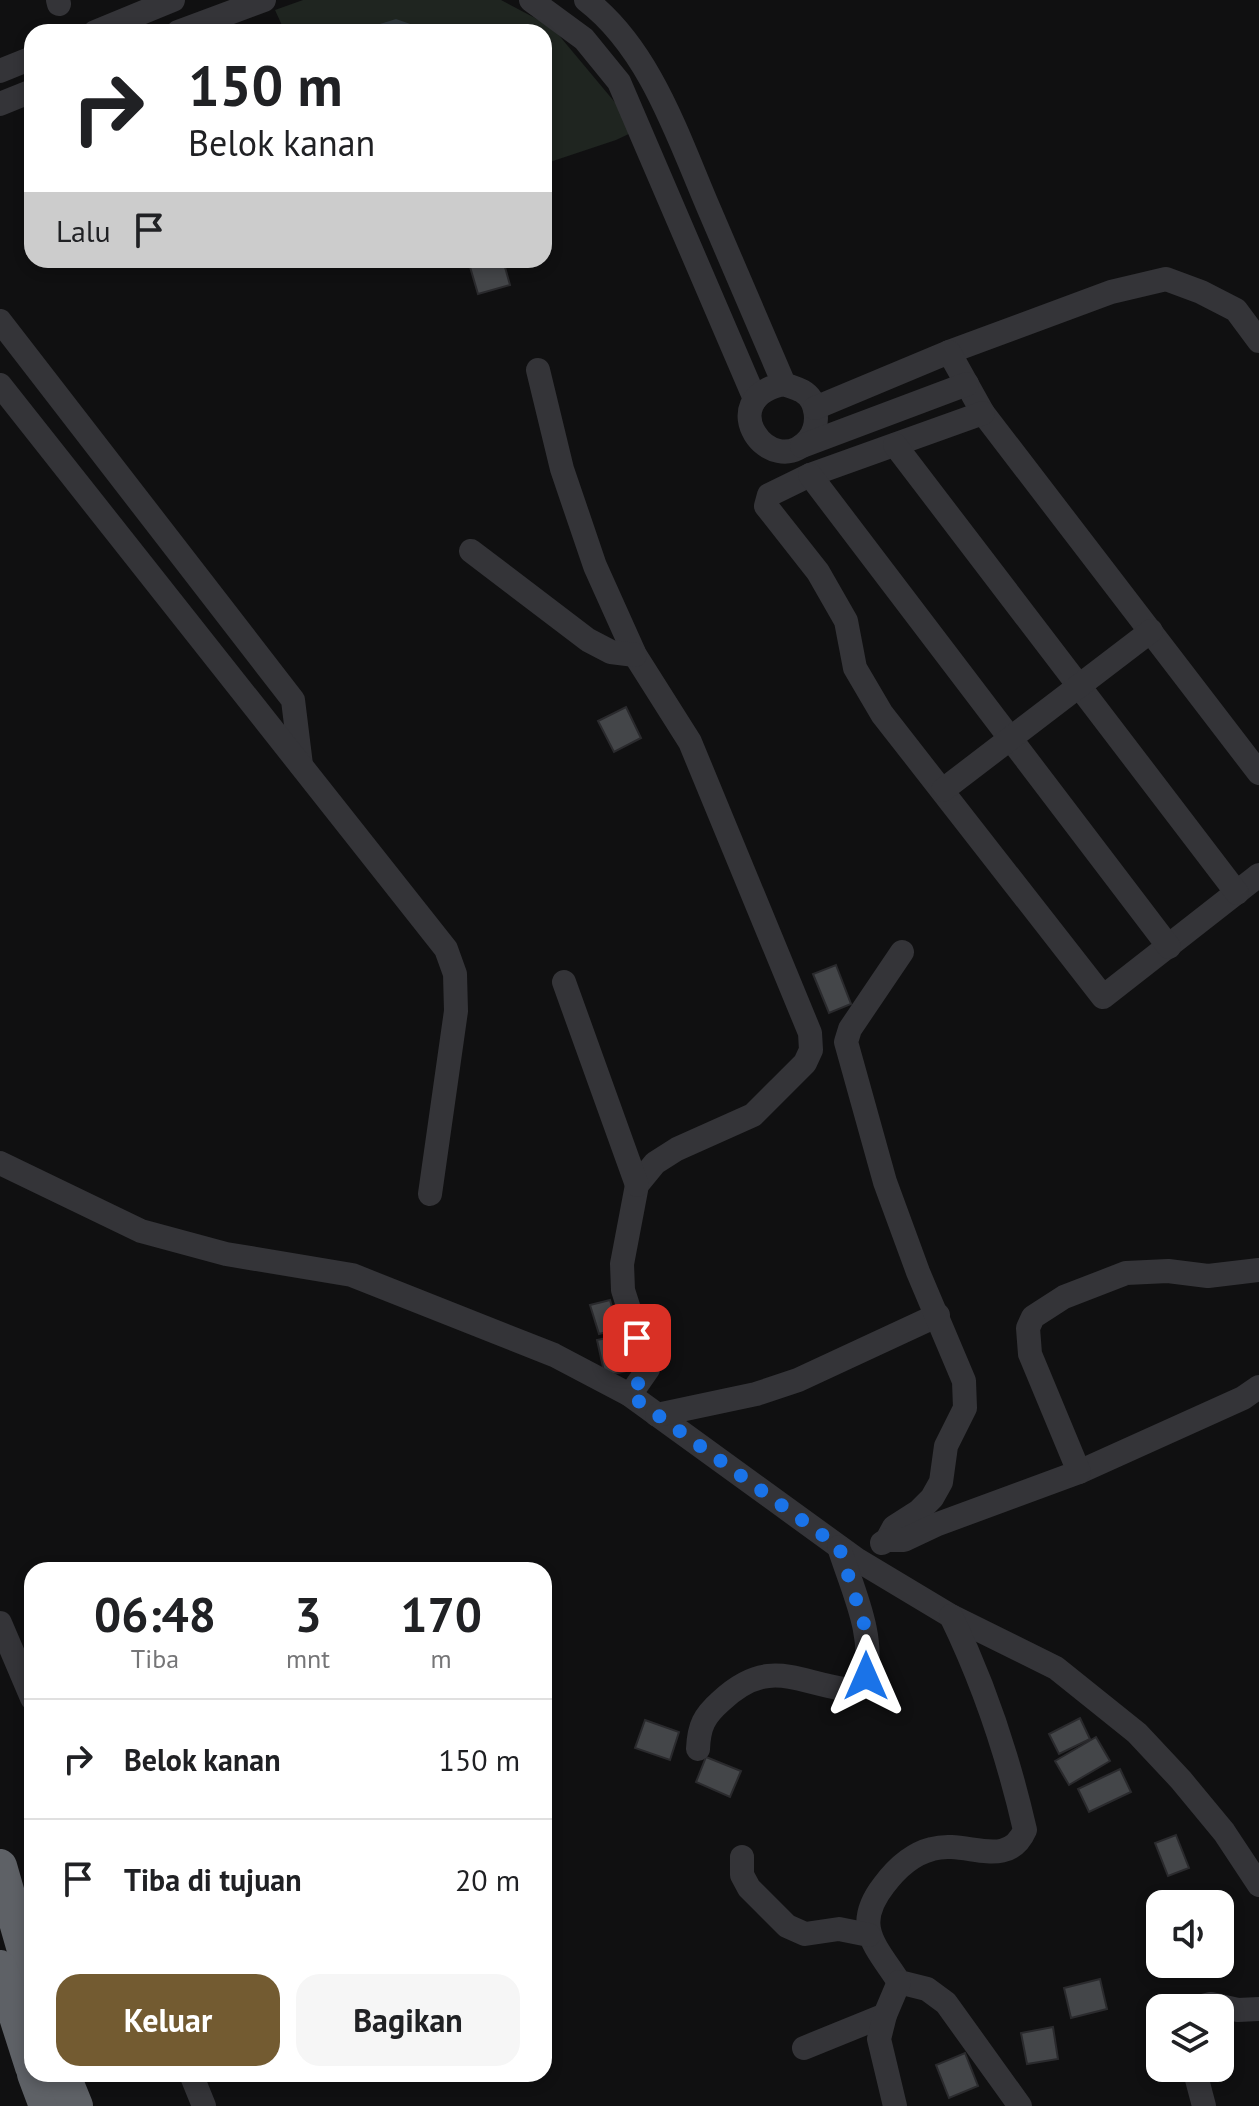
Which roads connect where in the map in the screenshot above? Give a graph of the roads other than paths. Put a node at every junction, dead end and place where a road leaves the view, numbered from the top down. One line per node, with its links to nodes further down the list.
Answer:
1 (173, 0): 6 (street)
2 (264, 0): 5 (street)
3 (531, 0): 13 (street)
4 (586, 0): 12 (street)
5 (211, 9): 7 (street)
6 (114, 24)
7 (189, 24)
8 (24, 61): 9 (street)
9 (0, 71)
10 (24, 94): 11 (street)
11 (0, 104)
12 (674, 129): 13 (street); 18 (street)
13 (646, 140): 21 (street)
14 (0, 321): 32 (street)
15 (1259, 341): 16 (street)
16 (949, 352): 19 (street); 22 (street)
17 (538, 370): 29 (street)
18 (784, 384): 21 (street); 22 (street)
19 (967, 384): 23 (street); 25 (street)
20 (0, 385): 32 (street)
21 (755, 399): 25 (street)
22 (815, 408): 25 (street)
23 (983, 413): 24 (street); 28 (street)
24 (895, 445): 26 (street); 30 (street)
25 (802, 446)
26 (810, 475): 31 (street); 34 (street)
27 (471, 551): 29 (street)
28 (1151, 631): 30 (street); 33 (street)
29 (635, 655): 41 (street)
30 (1079, 686): 31 (street); 36 (street)
31 (1010, 739): 34 (street); 37 (street)
32 (301, 765): 42 (street)
33 (1259, 773)
34 (943, 790): 37 (street)
35 (1259, 875): 36 (street)
36 (1237, 893): 37 (street)
37 (1169, 947)
38 (902, 952): 44 (street)
39 (564, 982): 41 (street)
40 (0, 1163): 46 (street)
41 (637, 1185): 46 (street)
42 (430, 1194)
43 (1259, 1270): 48 (street)
44 (938, 1315): 47 (street); 49 (street)
45 (1259, 1387): 48 (street)
46 (630, 1395): 47 (street)
47 (657, 1415): 50 (street)
48 (1079, 1472): 49 (street)
49 (887, 1540): 50 (street)
50 (848, 1553): 51 (street); 54 (street)
51 (951, 1616): 57 (street); 58 (street)
52 (0, 1623): 53 (street)
53 (24, 1679)
54 (698, 1749)
55 (742, 1857): 58 (street)
56 (0, 1866): 59 (highway)
57 (1259, 1885)
58 (869, 1935): 61 (street)
59 (24, 1950)
60 (0, 1967): 65 (highway)
61 (899, 1982): 64 (street); 75 (street)
62 (1234, 2009): 63 (street)
63 (1259, 2009)
64 (885, 2015): 66 (street); 74 (street)
65 (24, 2042)
66 (804, 2048)
67 (37, 2082): 71 (highway)
68 (66, 2082): 72 (highway)
69 (194, 2082): 73 (street)
70 (1198, 2082): 76 (street)
71 (46, 2106)
72 (76, 2106)
73 (204, 2106)
74 (895, 2106)
75 (1020, 2106)
76 (1204, 2106)

